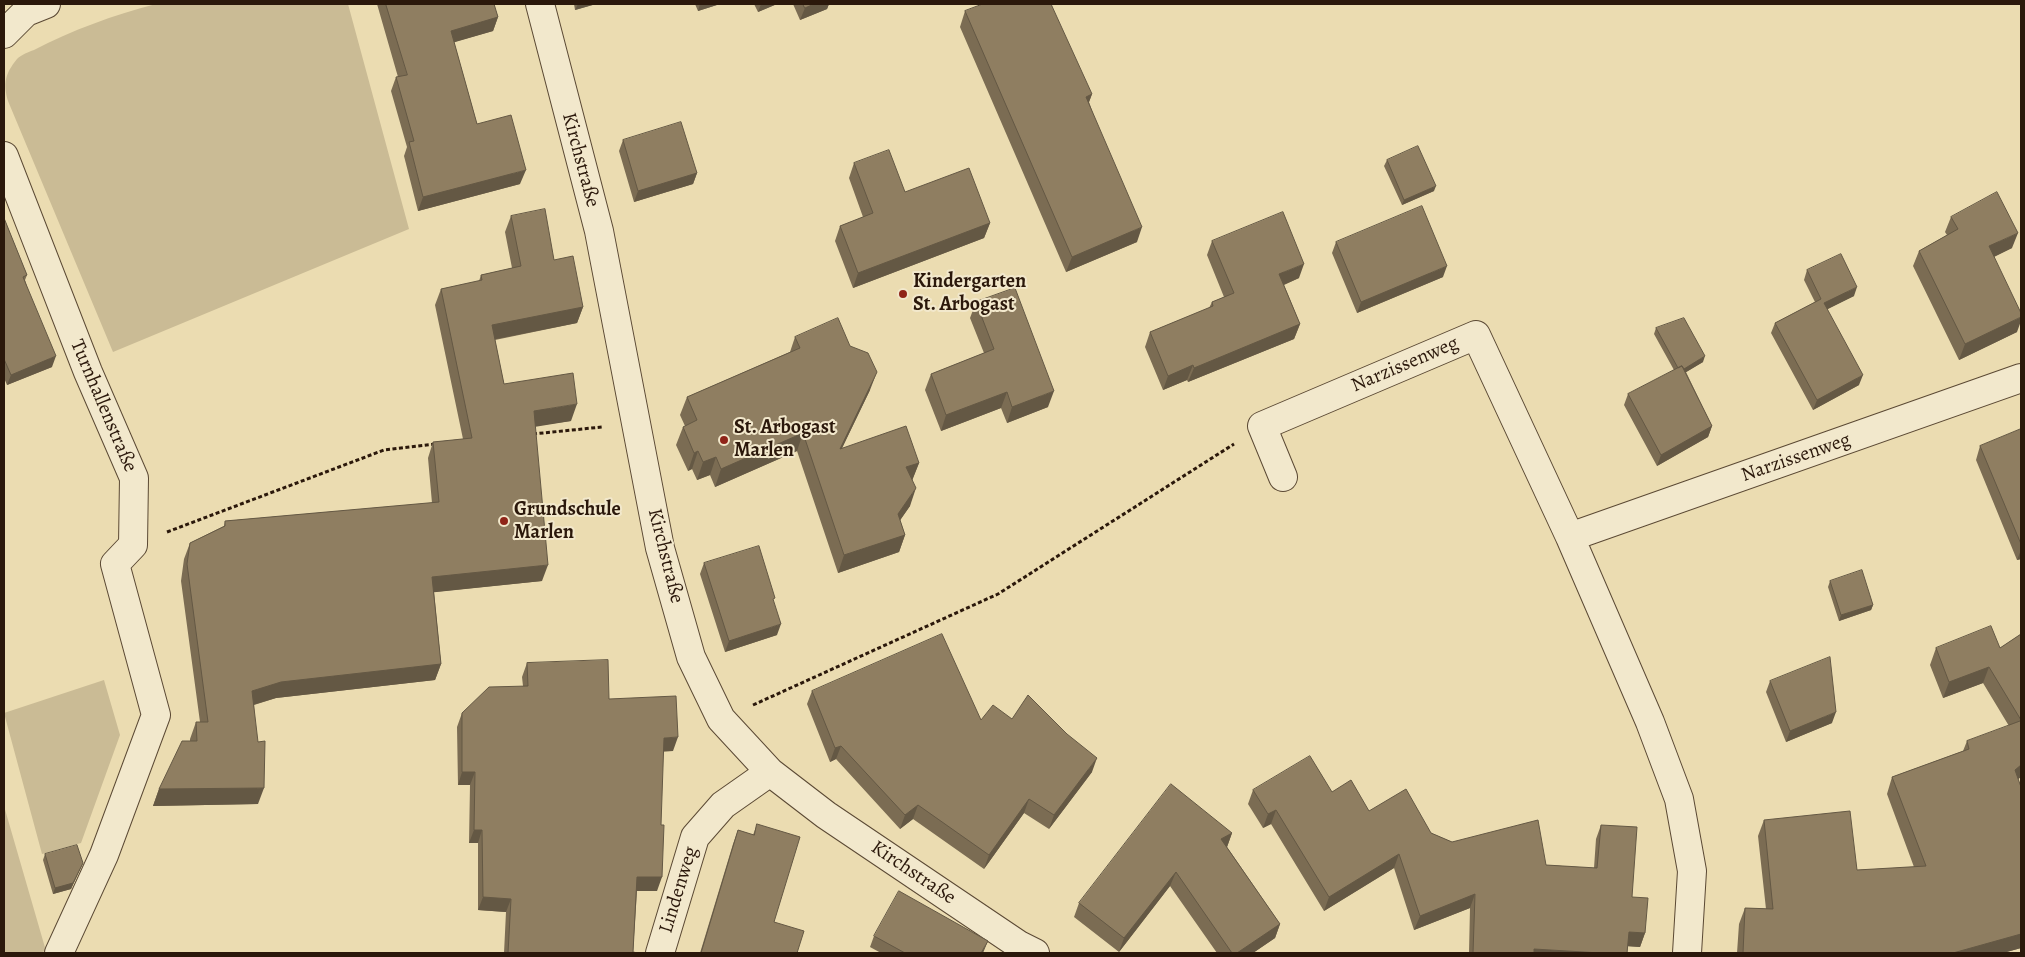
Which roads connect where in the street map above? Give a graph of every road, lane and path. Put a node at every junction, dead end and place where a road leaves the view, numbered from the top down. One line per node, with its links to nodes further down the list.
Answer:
1 (46, 4): 3 (street)
2 (540, 4): 6 (street, Kirchstraße)
3 (4, 34)
4 (4, 156): 12 (street, Turnhallenstraße)
5 (2021, 378): 11 (street, Narzissenweg)
6 (635, 424): 8 (path); 13 (street, Kirchstraße)
7 (1262, 426): 10 (street); 11 (street, Narzissenweg); 13 (path)
8 (528, 435)
9 (442, 444): 12 (path)
10 (1283, 476)
11 (1570, 538): 18 (street, Narzissenweg)
12 (133, 545): 15 (street)
13 (721, 719): 14 (street, Kirchstraße)
14 (770, 772): 16 (street, Lindenweg); 17 (street, Kirchstraße)
15 (59, 953)
16 (660, 953)
17 (1036, 953)
18 (1687, 953)

